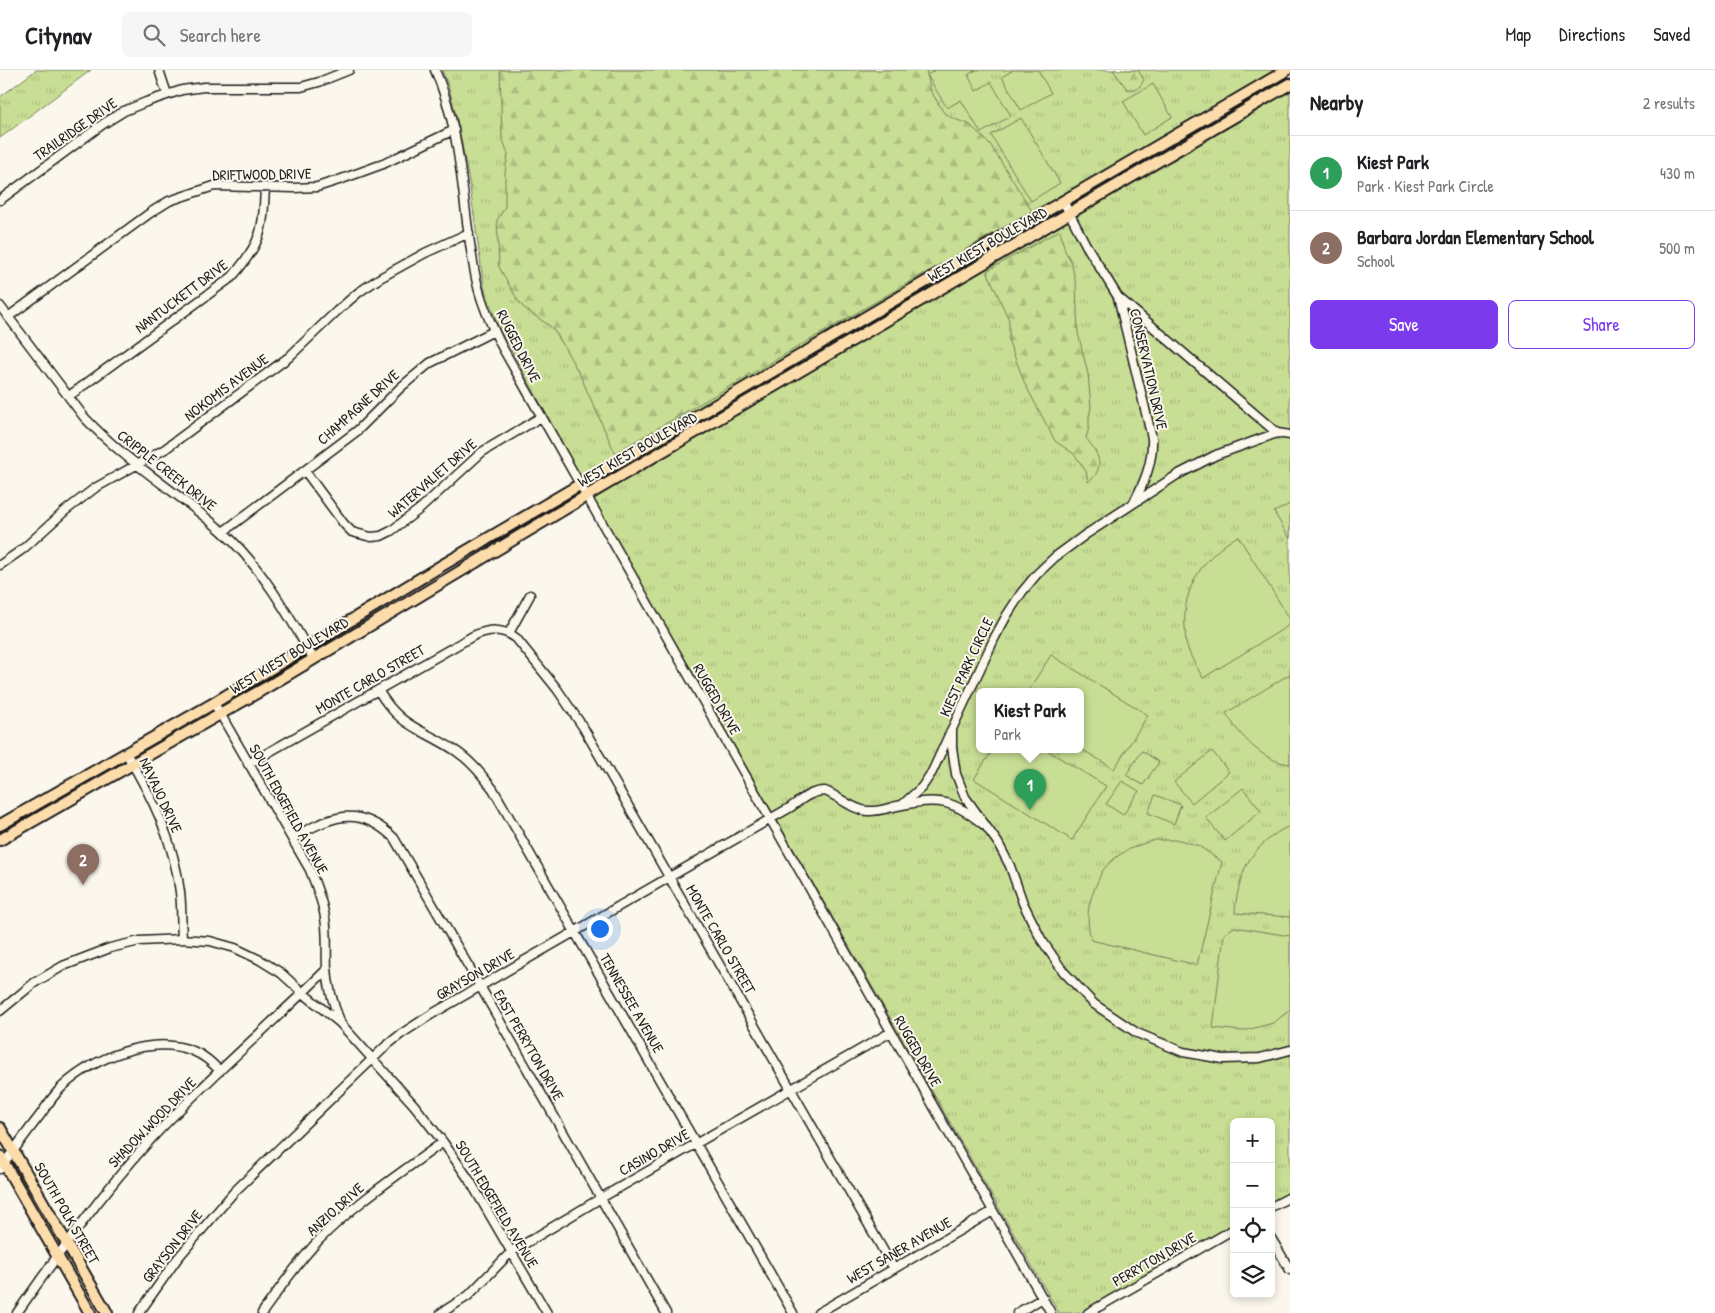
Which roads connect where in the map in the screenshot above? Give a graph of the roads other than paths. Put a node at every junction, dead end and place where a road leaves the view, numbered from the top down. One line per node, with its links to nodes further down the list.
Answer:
1 (159, 70): 6 (street)
2 (349, 70): 6 (street, TRAILRIDGE DRIVE)
3 (435, 70): 7 (street, RUGGED DRIVE)
4 (1287, 73): 10 (main road, WEST KIEST BOULEVARD)
5 (1290, 84): 11 (main road, WEST KIEST BOULEVARD)
6 (167, 94): 9 (street, TRAILRIDGE DRIVE)
7 (454, 130): 8 (street, DRIFTWOOD DRIVE); 12 (street, RUGGED DRIVE)
8 (265, 187): 15 (street, DRIFTWOOD DRIVE); 17 (street, NANTUCKETT DRIVE)
9 (0, 200)
10 (1063, 201): 11 (street, CONSERVATION DRIVE); 23 (main road, WEST KIEST BOULEVARD)
11 (1070, 213): 13 (street, CONSERVATION DRIVE); 24 (main road, WEST KIEST BOULEVARD)
12 (469, 233): 16 (street, RUGGED DRIVE); 21 (street, NOKOMIS AVENUE)
13 (1118, 297): 19 (street, CONSERVATION DRIVE); 25 (street, CONSERVATION DRIVE)
14 (0, 306): 15 (street, CRIPPLE CREEK DRIVE)
15 (8, 317): 17 (street, CRIPPLE CREEK DRIVE)
16 (494, 331): 18 (street, RUGGED DRIVE); 22 (street, CHAMPAGNE DRIVE)
17 (68, 396): 21 (street, CRIPPLE CREEK DRIVE)
18 (541, 417): 22 (street, WATERVALIET DRIVE); 23 (street, RUGGED DRIVE)
19 (1277, 433): 20 (street, KIEST PARK CIRCLE); 25 (street, KIEST PARK CIRCLE)
20 (1290, 435)
21 (137, 465): 26 (street, CRIPPLE CREEK DRIVE); 27 (street, NOKOMIS AVENUE)
22 (305, 471): 26 (street, CHAMPAGNE DRIVE)
23 (580, 486): 24 (street, RUGGED DRIVE); 28 (main road, WEST KIEST BOULEVARD)
24 (586, 496): 29 (main road, WEST KIEST BOULEVARD); 44 (street, RUGGED DRIVE)
25 (1133, 504): 37 (street, KIEST PARK CIRCLE)
26 (223, 532): 32 (street, CRIPPLE CREEK DRIVE)
27 (0, 565)
28 (441, 566): 29 (main road); 32 (main road, WEST KIEST BOULEVARD)
29 (448, 577): 33 (main road, WEST KIEST BOULEVARD)
30 (530, 595): 31 (street)
31 (509, 633): 34 (street, MONTE CARLO STREET); 49 (street, MONTE CARLO STREET)
32 (306, 646): 33 (street, CRIPPLE CREEK DRIVE); 35 (main road, WEST KIEST BOULEVARD)
33 (313, 658): 36 (main road, WEST KIEST BOULEVARD)
34 (378, 690): 40 (street, MONTE CARLO STREET); 50 (street, TENNESSEE AVENUE)
35 (214, 703): 36 (street, SOUTH EDGEFIELD AVENUE); 38 (main road, WEST KIEST BOULEVARD)
36 (220, 714): 39 (main road, WEST KIEST BOULEVARD); 40 (street, SOUTH EDGEFIELD AVENUE)
37 (952, 729): 43 (street, GRAYSON DRIVE); 46 (street, KIEST PARK CIRCLE)
38 (126, 753): 39 (street, NAVAJO DRIVE); 41 (main road, WEST KIEST BOULEVARD)
39 (133, 764): 42 (main road, WEST KIEST BOULEVARD); 51 (street, NAVAJO DRIVE)
40 (248, 764): 47 (street, SOUTH EDGEFIELD AVENUE)
41 (60, 790): 42 (main road); 45 (main road, WEST KIEST BOULEVARD)
42 (67, 802): 48 (main road, WEST KIEST BOULEVARD)
43 (902, 805): 44 (street, GRAYSON DRIVE); 46 (street, GRAYSON DRIVE)
44 (770, 820): 49 (street, GRAYSON DRIVE); 57 (street, RUGGED DRIVE)
45 (0, 825)
46 (984, 826): 58 (street, KIEST PARK CIRCLE)
47 (292, 838): 52 (street, SOUTH EDGEFIELD AVENUE); 53 (street, EAST PERRYTON DRIVE)
48 (0, 840)
49 (670, 878): 50 (street, GRAYSON DRIVE); 61 (street, MONTE CARLO STREET)
50 (575, 932): 53 (street, GRAYSON DRIVE); 64 (street, TENNESSEE AVENUE)
51 (182, 939): 54 (street, SOUTH EDGEFIELD AVENUE); 55 (street, SOUTH EDGEFIELD AVENUE)
52 (327, 968): 54 (street, SHADOW WOOD DRIVE); 56 (street, SOUTH EDGEFIELD AVENUE)
53 (480, 986): 59 (street, GRAYSON DRIVE); 68 (street, EAST PERRYTON DRIVE)
54 (303, 993): 56 (street, SOUTH EDGEFIELD AVENUE); 60 (street, SHADOW WOOD DRIVE)
55 (0, 1011)
56 (340, 1023): 59 (street, SOUTH EDGEFIELD AVENUE)
57 (891, 1032): 61 (street, CASINO DRIVE); 70 (street, RUGGED DRIVE)
58 (1290, 1050)
59 (373, 1059): 63 (street, SOUTH EDGEFIELD AVENUE); 82 (street, GRAYSON DRIVE)
60 (220, 1071): 65 (street); 72 (street, SHADOW WOOD DRIVE)
61 (791, 1090): 64 (street, CASINO DRIVE); 76 (street, MONTE CARLO STREET)
62 (0, 1128): 65 (main road, SOUTH POLK STREET)
63 (443, 1142): 74 (street, SOUTH EDGEFIELD AVENUE); 83 (street, ANZIO DRIVE)
64 (696, 1144): 68 (street, CASINO DRIVE); 87 (street, TENNESSEE AVENUE)
65 (14, 1150): 66 (street); 72 (main road, SOUTH POLK STREET)
66 (1, 1163): 75 (main road, SOUTH POLK STREET)
67 (1290, 1197): 69 (street)
68 (600, 1198): 74 (street, CASINO DRIVE); 86 (street, EAST PERRYTON DRIVE)
69 (1275, 1205)
70 (993, 1211): 76 (street, WEST SANER AVENUE); 78 (street, RUGGED DRIVE)
71 (1230, 1231): 91 (street, PERRYTON DRIVE)
72 (66, 1243): 75 (street, SHADOW WOOD DRIVE); 81 (main road, SOUTH POLK STREET)
73 (1275, 1245): 77 (street)
74 (511, 1252): 84 (street, CASINO DRIVE); 85 (street, SOUTH EDGEFIELD AVENUE)
75 (57, 1256): 79 (street, SHADOW WOOD DRIVE); 80 (main road, SOUTH POLK STREET)
76 (894, 1269): 88 (street, WEST SANER AVENUE)
77 (1290, 1270)
78 (1043, 1298): 89 (street); 90 (street, RUGGED DRIVE)
79 (17, 1313)
80 (90, 1313)
81 (107, 1313)
82 (138, 1313)
83 (262, 1313)
84 (441, 1313)
85 (547, 1313)
86 (666, 1313)
87 (793, 1313)
88 (818, 1313)
89 (1018, 1313)
90 (1051, 1313)
91 (1088, 1313)

